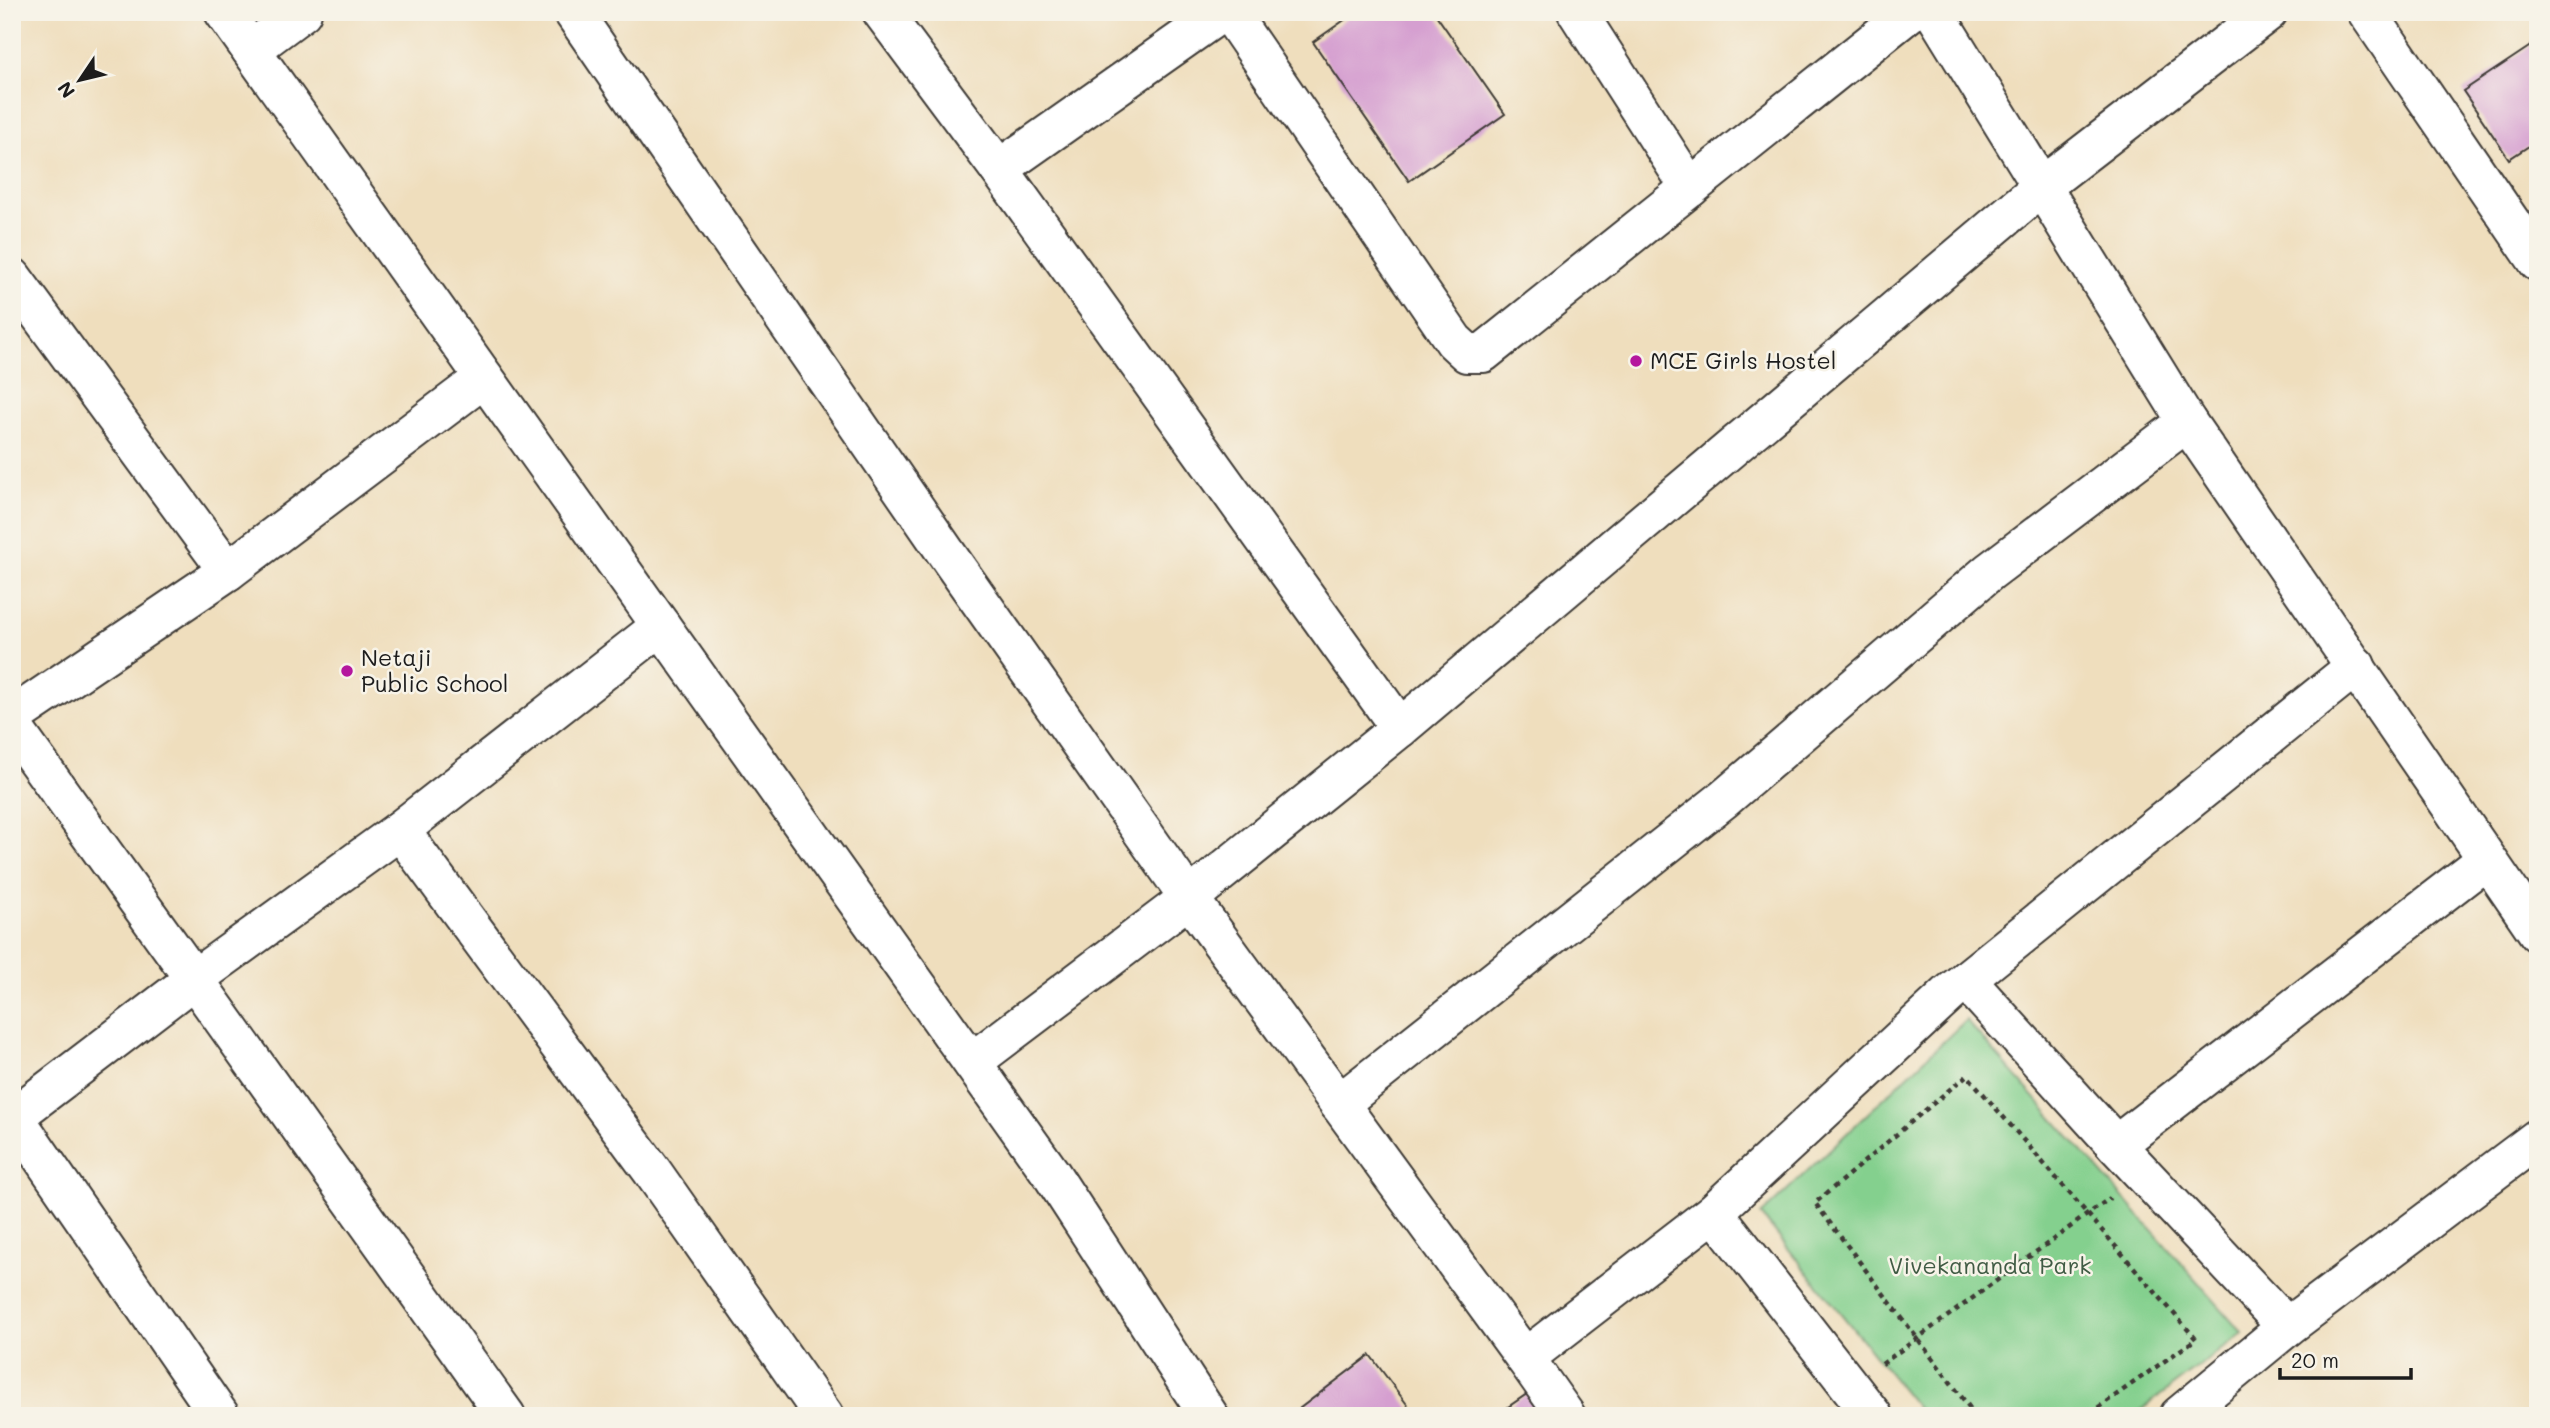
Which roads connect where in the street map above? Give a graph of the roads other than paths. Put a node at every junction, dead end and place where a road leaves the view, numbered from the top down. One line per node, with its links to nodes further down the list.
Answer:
1 (224, 12): 12 (street)
2 (302, 12): 12 (street)
3 (573, 12): 28 (street)
4 (882, 12): 13 (street)
5 (1222, 12): 13 (street)
6 (1229, 12): 15 (street)
7 (1577, 12): 15 (street)
8 (1910, 12): 15 (street)
9 (1934, 12): 14 (street)
10 (2268, 12): 14 (street)
11 (2367, 12): 16 (street)
12 (251, 50): 18 (street)
13 (999, 170): 25 (street)
14 (2040, 187): 19 (street); 25 (street)
15 (1690, 188)
16 (2538, 261)
17 (12, 278): 20 (street)
18 (484, 378): 20 (street); 21 (street)
19 (2187, 422): 22 (street); 33 (street)
20 (228, 571): 23 (street)
21 (661, 626): 26 (street); 32 (street)
22 (2356, 666): 27 (street); 31 (street)
23 (12, 717)
24 (12, 726): 30 (street)
25 (1400, 728): 28 (street)
26 (400, 830): 30 (street); 43 (street)
27 (2486, 860): 29 (street); 36 (street)
28 (1189, 898): 32 (street); 33 (street)
29 (2538, 933)
30 (194, 979): 34 (street); 42 (street)
31 (1966, 980): 36 (street); 37 (street)
32 (971, 1062): 44 (street)
33 (1339, 1104): 39 (street)
34 (13, 1116): 41 (street)
35 (2538, 1138): 38 (street)
36 (2116, 1145): 38 (street)
37 (1714, 1212): 39 (street); 40 (street)
38 (2287, 1327): 46 (street)
39 (1525, 1358): 45 (street)
40 (1862, 1401)
41 (220, 1416)
42 (506, 1416)
43 (824, 1416)
44 (1209, 1416)
45 (1566, 1416)
46 (2179, 1416)

